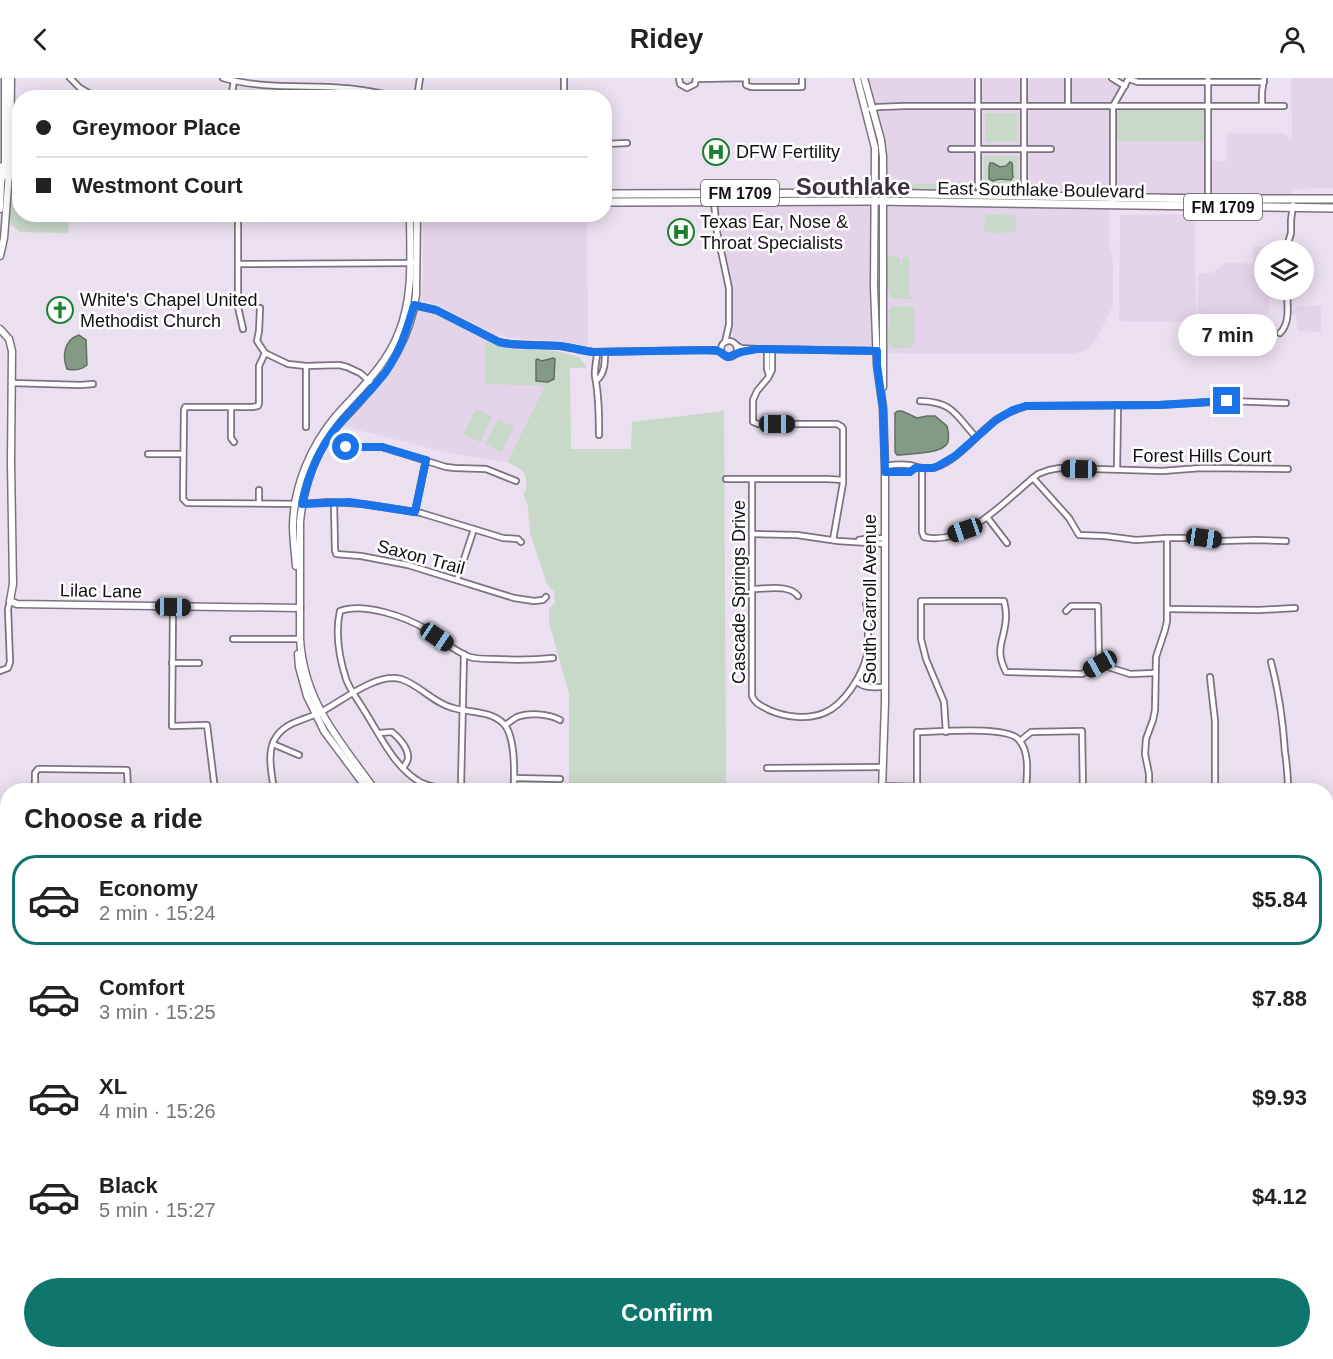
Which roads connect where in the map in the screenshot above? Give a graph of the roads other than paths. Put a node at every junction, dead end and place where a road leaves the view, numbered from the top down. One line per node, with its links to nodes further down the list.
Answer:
1 (5, 78): 38 (street)
2 (11, 78): 38 (street)
3 (70, 78): 20 (street)
4 (223, 78): 18 (street)
5 (678, 78): 6 (street)
6 (696, 78): 7 (street)
7 (746, 78): 8 (street)
8 (802, 78)
9 (857, 78): 23 (street)
10 (864, 78): 31 (street)
11 (978, 78): 27 (street)
12 (1024, 78): 28 (street)
13 (1068, 78): 29 (street)
14 (1112, 78): 19 (street)
15 (1129, 78): 16 (street); 19 (street)
16 (1208, 80): 17 (street); 24 (street)
17 (1264, 80): 25 (street)
18 (234, 81): 21 (street); 22 (street)
19 (1125, 86): 30 (street)
20 (83, 90)
21 (232, 90)
22 (357, 90)
23 (862, 98): 31 (street); 47 (street)
24 (1208, 105): 25 (street); 30 (street); 49 (street)
25 (1262, 105): 26 (street)
26 (1284, 105)
27 (978, 106): 28 (street); 31 (street); 35 (street)
28 (1024, 106): 29 (street); 36 (street)
29 (1068, 106): 30 (street)
30 (1113, 106): 48 (street)
31 (872, 108): 47 (street)
32 (627, 143): 33 (street)
33 (612, 144)
34 (951, 149): 35 (street)
35 (978, 149): 36 (street); 39 (street)
36 (1024, 149): 37 (street); 40 (street)
37 (1051, 149)
38 (4, 171): 57 (street); 62 (street)
39 (978, 187): 43 (street); 44 (street)
40 (1024, 188): 45 (street); 46 (street)
41 (714, 193): 42 (main road, East Southlake Boulevard / FM 1709); 47 (main road, East Southlake Boulevard / FM 1709); 52 (street)
42 (612, 194)
43 (969, 195): 44 (main road, East Southlake Boulevard / FM 1709); 47 (main road, East Southlake Boulevard / FM 1709)
44 (985, 195): 45 (main road, East Southlake Boulevard / FM 1709)
45 (1017, 196): 46 (main road, East Southlake Boulevard / FM 1709)
46 (1030, 196): 48 (main road, East Southlake Boulevard / FM 1709)
47 (879, 198): 52 (main road, East Southlake Boulevard / FM 1709); 54 (main road, East Southlake Boulevard / FM 1709); 65 (street, South Carroll Avenue); 68 (street, South Carroll Avenue)
48 (1113, 198): 49 (main road, East Southlake Boulevard / FM 1709); 54 (street)
49 (1208, 199): 50 (main road, East Southlake Boulevard / FM 1709)
50 (1295, 199): 51 (main road, East Southlake Boulevard / FM 1709); 55 (street)
51 (1333, 199)
52 (714, 201): 53 (main road, East Southlake Boulevard / FM 1709); 72 (street)
53 (612, 202)
54 (1113, 206): 55 (main road, East Southlake Boulevard / FM 1709)
55 (1293, 208): 56 (main road, East Southlake Boulevard / FM 1709); 61 (street)
56 (1333, 208)
57 (0, 209)
58 (238, 222): 64 (street)
59 (410, 222): 63 (street)
60 (416, 222): 63 (street)
61 (1289, 240)
62 (0, 256)
63 (413, 262): 64 (street); 69 (street)
64 (238, 264): 74 (street)
65 (874, 280): 67 (street, South Carroll Avenue); 68 (street)
66 (1287, 300): 75 (street)
67 (875, 301): 71 (street); 81 (street, South Carroll Avenue)
68 (883, 303): 71 (street, South Carroll Avenue)
69 (411, 304): 82 (street); 92 (street)
70 (260, 308): 84 (street)
71 (883, 323): 81 (street, South Carroll Avenue)
72 (729, 325): 76 (street); 77 (street)
73 (0, 329): 91 (street)
74 (243, 329)
75 (1280, 333)
76 (724, 344): 77 (street); 79 (street); 85 (street)
77 (735, 344): 78 (street); 86 (street)
78 (757, 349): 80 (street); 86 (street)
79 (703, 350): 83 (street); 85 (street)
80 (770, 350): 81 (street); 113 (street)
81 (880, 351): 107 (street, South Carroll Avenue)
82 (597, 352): 83 (street); 88 (street)
83 (605, 352): 89 (street)
84 (265, 353): 87 (street); 97 (street)
85 (723, 354): 86 (street)
86 (735, 354)
87 (306, 366): 92 (street); 98 (street)
88 (597, 366): 89 (street); 90 (street)
89 (604, 369): 90 (street)
90 (597, 380): 99 (street)
91 (12, 383): 93 (street); 133 (street)
92 (372, 383): 118 (street)
93 (93, 384)
94 (920, 401): 100 (street)
95 (1286, 403): 96 (street)
96 (1118, 405): 100 (street); 109 (street)
97 (231, 407): 101 (street); 104 (street)
98 (306, 427)
99 (599, 435)
100 (976, 437): 106 (street)
101 (234, 442)
102 (346, 447): 105 (street)
103 (148, 454): 104 (street)
104 (183, 454): 116 (street)
105 (426, 460): 114 (street); 119 (street)
106 (919, 468): 107 (street); 120 (street)
107 (885, 469): 125 (street, South Carroll Avenue)
108 (1288, 469): 109 (street, Forest Hills Court)
109 (1117, 470): 110 (street, Forest Hills Court)
110 (1033, 478): 120 (street); 123 (street)
111 (726, 479): 112 (street)
112 (752, 479): 113 (street); 122 (street, Cascade Springs Drive)
113 (843, 480): 124 (street)
114 (516, 481)
115 (259, 490): 116 (street)
116 (259, 503): 118 (street)
117 (334, 503): 118 (street); 119 (street); 129 (street, Saxon Trail)
118 (299, 504): 137 (street)
119 (415, 512): 121 (street)
120 (987, 517): 128 (street)
121 (474, 529): 127 (street); 129 (street)
122 (752, 534): 124 (street); 130 (street, Cascade Springs Drive)
123 (1167, 538): 126 (street); 138 (street)
124 (833, 540): 125 (street)
125 (885, 541): 152 (street, South Carroll Avenue)
126 (1286, 541)
127 (521, 542)
128 (1007, 543)
129 (457, 580): 132 (street, Saxon Trail)
130 (753, 589): 131 (street); 151 (street, Cascade Springs Drive)
131 (798, 596)
132 (546, 597)
133 (10, 601): 135 (street, Lilac Lane); 148 (street)
134 (866, 604): 151 (street)
135 (173, 607): 137 (street, Lilac Lane); 145 (street)
136 (1295, 608): 138 (street)
137 (298, 609): 141 (street)
138 (1167, 609): 149 (street)
139 (1066, 611): 147 (street)
140 (233, 639): 141 (street)
141 (298, 639): 155 (street)
142 (464, 654): 143 (street); 153 (street); 154 (street)
143 (553, 658)
144 (1271, 662): 183 (street)
145 (172, 663): 146 (street); 170 (street)
146 (199, 663)
147 (1100, 664): 149 (street); 158 (street)
148 (0, 671)
149 (1155, 673): 181 (street)
150 (1210, 677): 182 (street)
151 (856, 681): 152 (street)
152 (885, 687): 163 (street, South Carroll Avenue)
153 (354, 693): 154 (street); 155 (street); 159 (street)
154 (462, 710): 157 (street); 175 (street)
155 (318, 713): 161 (street); 172 (street); 173 (street)
156 (560, 720): 157 (street)
157 (505, 725): 166 (street)
158 (946, 732): 160 (street); 178 (street)
159 (379, 734): 164 (street); 164 (street)
160 (1020, 741): 179 (street); 180 (street)
161 (273, 744): 162 (street); 171 (street)
162 (299, 755)
163 (883, 767): 165 (street); 177 (street, South Carroll Avenue)
164 (404, 768): 174 (street)
165 (767, 768)
166 (514, 778): 167 (street); 176 (street)
167 (560, 779)
168 (35, 783): 169 (street)
169 (128, 783)
170 (214, 783)
171 (273, 783)
172 (363, 783)
173 (370, 783)
174 (424, 783)
175 (461, 783)
176 (514, 783)
177 (882, 783)
178 (917, 783)
179 (1026, 783)
180 (1083, 783)
181 (1149, 783)
182 (1215, 783)
183 (1288, 783)
184 (0, 935): 185 (street)
185 (0, 993)

